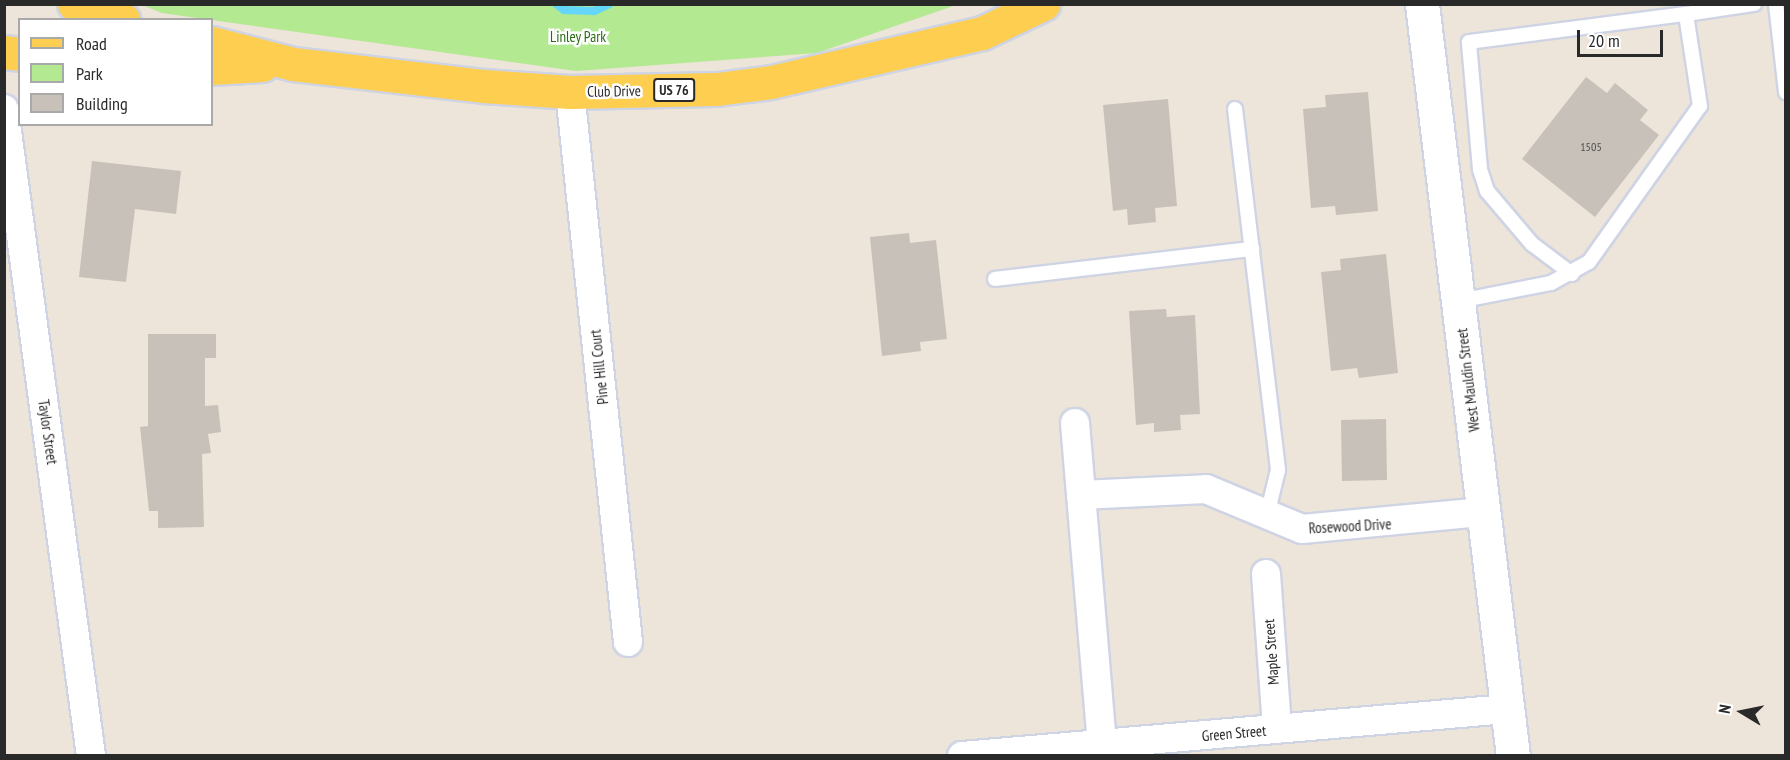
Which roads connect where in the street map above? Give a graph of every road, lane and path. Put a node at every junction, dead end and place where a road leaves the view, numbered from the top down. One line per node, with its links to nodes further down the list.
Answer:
1 (74, 4): 7 (main road)
2 (1043, 4): 11 (main road, Club Drive / US 76)
3 (1422, 4): 18 (street, West Mauldin Street)
4 (1754, 4): 6 (lane)
5 (1776, 4): 12 (lane)
6 (1686, 14): 16 (lane); 16 (lane)
7 (118, 18)
8 (213, 43): 9 (main road, Club Drive / US 76)
9 (293, 64): 10 (main road); 11 (main road, Club Drive / US 76)
10 (213, 68)
11 (570, 92): 24 (street, Pine Hill Court)
12 (1785, 92)
13 (4, 109): 28 (street, Taylor Street)
14 (1235, 109): 15 (lane)
15 (1252, 249): 17 (lane); 22 (lane)
16 (1572, 273): 18 (lane)
17 (995, 279)
18 (1459, 301): 21 (street, West Mauldin Street)
19 (1075, 423): 20 (street)
20 (1081, 495): 22 (street, Rosewood Drive); 27 (street)
21 (1484, 512): 22 (street, Rosewood Drive); 25 (street, West Mauldin Street)
22 (1267, 515)
23 (1266, 574): 26 (street, Maple Street)
24 (628, 642)
25 (1507, 709): 26 (street, Green Street); 30 (street, West Mauldin Street)
26 (1277, 729): 27 (street, Green Street)
27 (1102, 744): 29 (street, Green Street)
28 (91, 756)
29 (962, 756)
30 (1513, 756)

